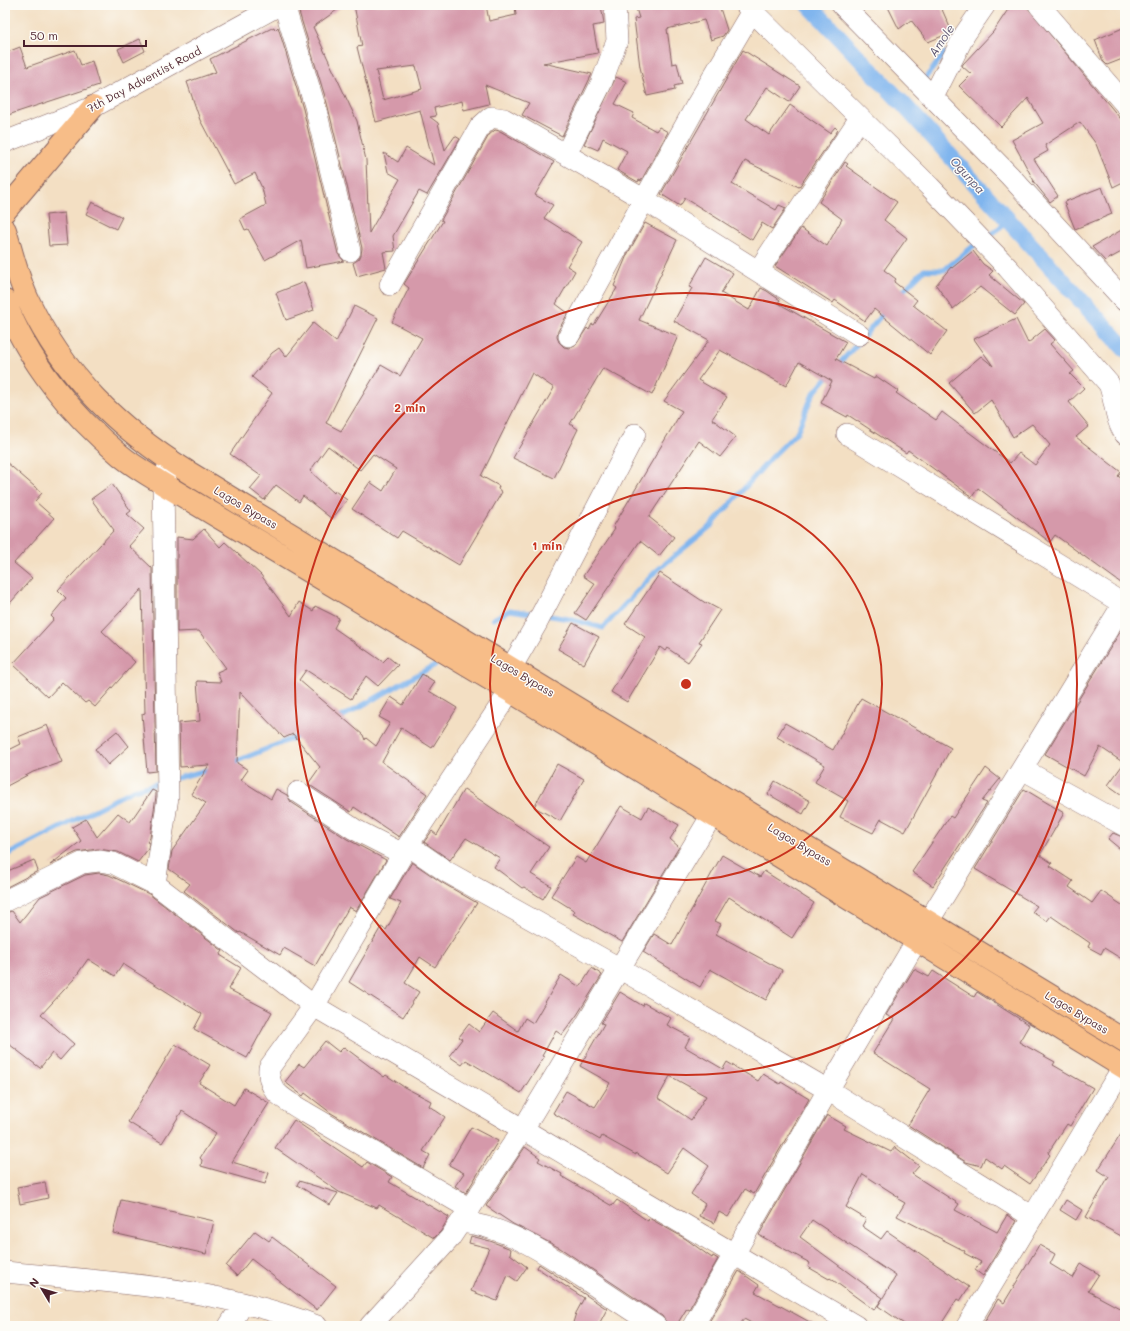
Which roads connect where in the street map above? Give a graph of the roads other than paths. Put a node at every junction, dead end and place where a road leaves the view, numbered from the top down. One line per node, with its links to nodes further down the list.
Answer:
1 (279, 5): 10 (street, 7th Day Adventist Road)
2 (284, 5): 17 (street)
3 (615, 5): 13 (street)
4 (842, 5): 8 (street)
5 (985, 5): 8 (street)
6 (1039, 5): 9 (street)
7 (749, 8): 11 (street); 14 (street)
8 (933, 97): 21 (street)
9 (1125, 104)
10 (93, 107): 12 (street, 7th Day Adventist Road); 15 (main road)
11 (860, 118): 18 (street); 26 (street)
12 (5, 142)
13 (566, 154): 14 (street); 19 (street)
14 (645, 200): 18 (street); 23 (street)
15 (5, 211)
16 (5, 230): 27 (main road, Lagos Bypass)
17 (350, 251)
18 (758, 271): 22 (street)
19 (390, 285)
20 (5, 301): 28 (main road, Lagos Bypass)
21 (1125, 301)
22 (859, 335)
23 (569, 336)
24 (635, 434): 30 (street)
25 (847, 434): 29 (street)
26 (1125, 434)
27 (170, 460): 28 (street); 30 (main road, Lagos Bypass)
28 (163, 484): 31 (main road, Lagos Bypass); 37 (street)
29 (1124, 604): 32 (street)
30 (511, 668): 39 (main road, Lagos Bypass)
31 (510, 691): 34 (main road, Lagos Bypass); 36 (street)
32 (1022, 768): 35 (street); 39 (street)
33 (298, 792): 36 (street)
34 (712, 815): 39 (main road, Lagos Bypass); 40 (street)
35 (1125, 826)
36 (406, 850): 40 (street); 41 (street)
37 (155, 884): 38 (street); 41 (street)
38 (5, 901)
39 (922, 931): 42 (main road, Lagos Bypass); 43 (main road, Lagos Bypass); 44 (street)
40 (619, 968): 44 (street); 45 (street)
41 (314, 1006): 45 (street); 46 (street)
42 (1125, 1041)
43 (1124, 1067): 47 (street)
44 (828, 1090): 47 (street); 48 (street)
45 (523, 1129): 46 (street); 48 (street)
46 (465, 1216): 53 (street); 54 (street)
47 (1033, 1217): 57 (street)
48 (735, 1254): 55 (street); 56 (street)
49 (5, 1272): 50 (street)
50 (243, 1304): 51 (street); 52 (street)
51 (228, 1326)
52 (317, 1326)
53 (370, 1326)
54 (656, 1326)
55 (693, 1326)
56 (856, 1326)
57 (967, 1326)

